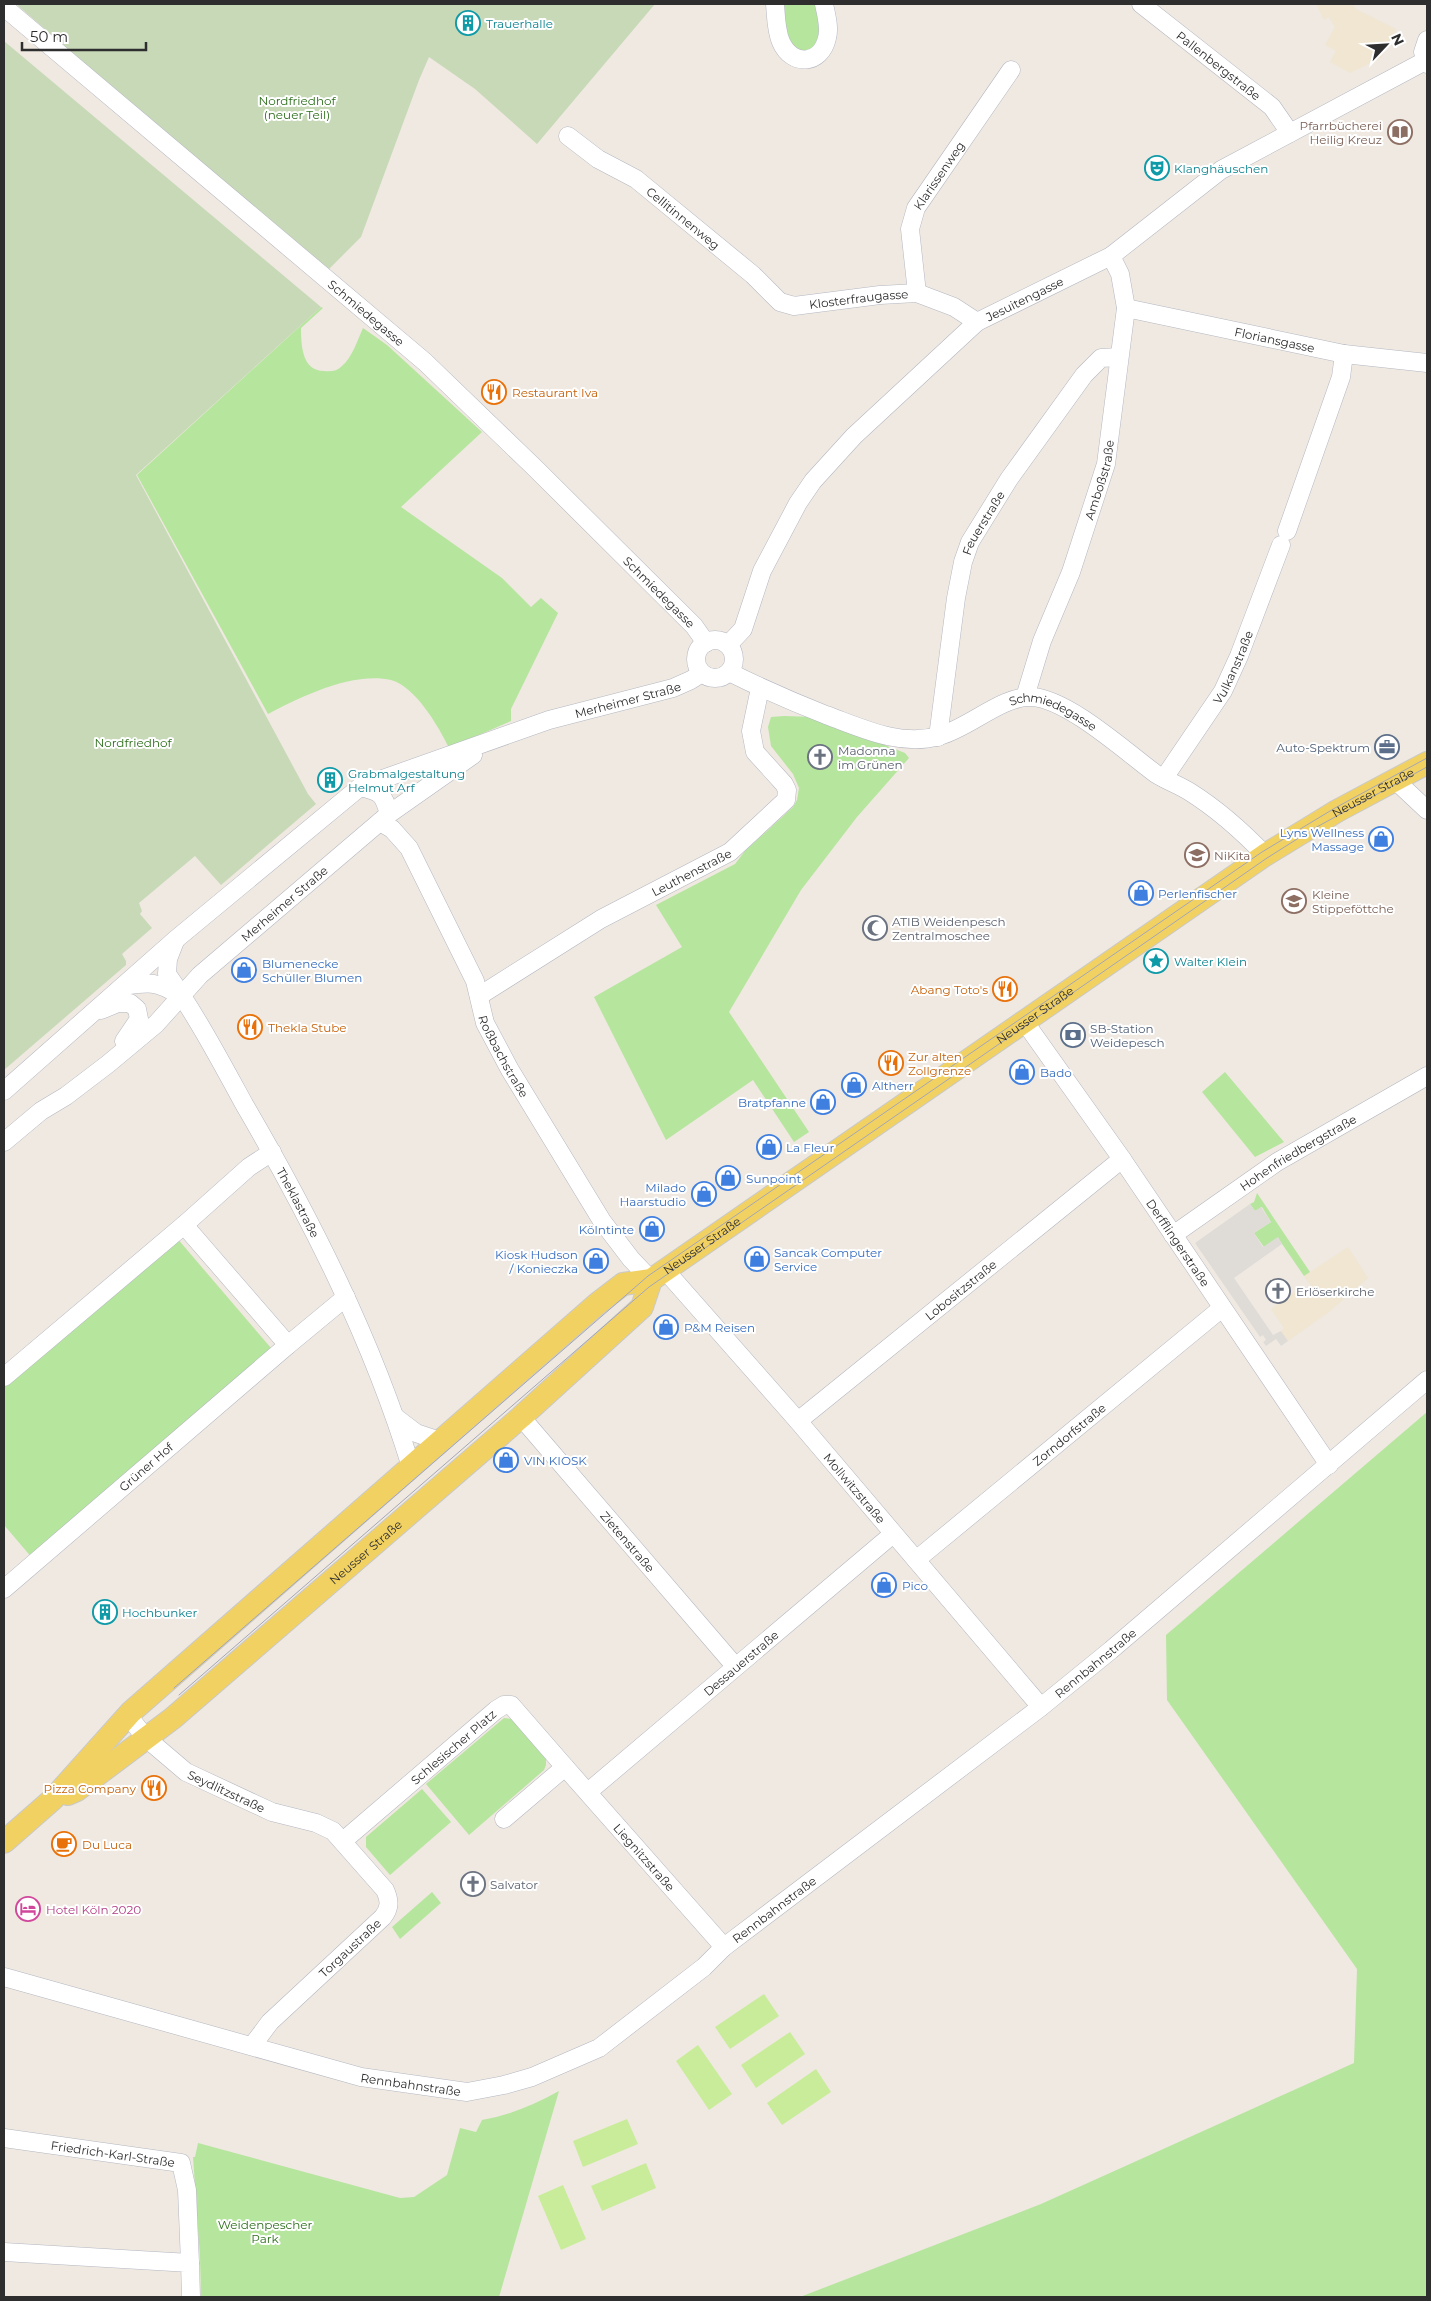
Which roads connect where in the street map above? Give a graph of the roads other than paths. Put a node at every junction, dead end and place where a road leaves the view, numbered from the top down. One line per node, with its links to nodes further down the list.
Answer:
1 (775, 4): 2 (street)
2 (824, 4)
3 (1141, 4): 8 (street, Pallenbergstraße)
4 (4, 7): 18 (street, Schmiedegasse)
5 (1427, 40): 6 (street)
6 (1426, 62): 8 (street, Jesuitengasse)
7 (1011, 70): 11 (street, Klarissenweg)
8 (1290, 133): 10 (street, Jesuitengasse)
9 (568, 136): 12 (street, Cellitinnenweg)
10 (1111, 256): 13 (street, Amboßstraße); 14 (street, Jesuitengasse)
11 (917, 293): 12 (street, Klosterfraugasse); 14 (street, Klosterfraugasse)
12 (794, 306)
13 (1126, 308): 15 (street, Floriansgasse); 16 (street, Amboßstraße)
14 (977, 322): 19 (street, Jesuitengasse)
15 (1344, 354): 17 (street, Floriansgasse); 27 (street, Vulkanstraße)
16 (1119, 357): 23 (street, Amboßstraße); 24 (street, Feuerstraße)
17 (1427, 363)
18 (706, 643): 19 (street); 21 (street)
19 (728, 645): 20 (street)
20 (729, 672): 21 (street); 22 (street, Schmiedegasse)
21 (702, 673): 25 (street, Merheimer Straße)
22 (760, 688): 24 (street, Schmiedegasse); 36 (street, Leuthenstraße)
23 (1025, 697): 24 (street, Schmiedegasse); 27 (street, Schmiedegasse)
24 (938, 737)
25 (495, 740): 29 (street, Merheimer Straße); 31 (street, Merheimer Straße)
26 (1427, 763): 28 (main road, Neusser Straße)
27 (1164, 778): 32 (street, Schmiedegasse)
28 (1395, 780): 30 (street); 32 (main road, Neusser Straße)
29 (360, 787): 31 (street); 33 (street, Merheimer Straße)
30 (1427, 810)
31 (384, 818): 35 (street, Merheimer Straße); 36 (street, Roßbachstraße)
32 (1265, 855): 38 (main road, Neusser Straße)
33 (175, 940): 34 (street, Merheimer Straße); 35 (street)
34 (124, 986): 35 (street); 37 (street, Merheimer Straße)
35 (181, 996): 39 (street, Merheimer Straße); 43 (street, Theklastraße)
36 (479, 996): 47 (street, Roßbachstraße)
37 (94, 1013): 39 (street); 41 (street, Merheimer Straße)
38 (1024, 1021): 44 (street, Derfflingerstraße); 47 (main road, Neusser Straße)
39 (108, 1064): 42 (street, Merheimer Straße)
40 (1427, 1076): 46 (street, Hohenfriedbergstraße)
41 (4, 1091)
42 (4, 1142)
43 (272, 1152): 45 (street); 48 (street, Theklastraße)
44 (1122, 1160): 46 (street, Derfflingerstraße); 55 (street, Lobositzstraße)
45 (184, 1226): 50 (street); 51 (street)
46 (1173, 1234): 49 (street, Derfflingerstraße)
47 (658, 1275): 54 (main road, Neusser Straße); 55 (street, Mollwitzstraße); 56 (main road, Neusser Straße)
48 (346, 1297): 50 (street, Grüner Hof); 53 (street, Theklastraße)
49 (1222, 1308): 57 (street, Derfflingerstraße); 60 (street, Zorndorfstraße)
50 (288, 1345): 61 (street, Grüner Hof)
51 (4, 1377)
52 (1427, 1380): 57 (street, Rennbahnstraße)
53 (395, 1417): 56 (street); 58 (street, Theklastraße)
54 (521, 1417): 62 (street, Zietenstraße); 65 (main road, Neusser Straße)
55 (798, 1421): 59 (street, Mollwitzstraße)
56 (440, 1441): 58 (main road, Neusser Straße)
57 (1329, 1465): 63 (street, Rennbahnstraße)
58 (411, 1467): 64 (main road, Neusser Straße)
59 (893, 1534): 60 (street, Mollwitzstraße); 62 (street, Dessauerstraße)
60 (916, 1560): 63 (street, Mollwitzstraße)
61 (4, 1589)
62 (735, 1666): 67 (street, Dessauerstraße)
63 (1042, 1706): 72 (street, Rennbahnstraße)
64 (131, 1712): 65 (street, Seydlitzstraße); 68 (main road, Neusser Straße)
65 (146, 1738): 68 (main road, Neusser Straße); 70 (street, Seydlitzstraße)
66 (565, 1767): 67 (street, Liegnitzstraße); 69 (street); 70 (street, Schlesischer Platz)
67 (588, 1792): 72 (street, Liegnitzstraße)
68 (53, 1799): 71 (main road, Neusser Straße)
69 (504, 1819)
70 (342, 1841): 74 (street, Torgaustraße)
71 (4, 1842)
72 (724, 1947): 74 (street, Rennbahnstraße)
73 (4, 1977): 74 (street, Rennbahnstraße)
74 (252, 2046)
75 (4, 2138): 77 (street, Friedrich-Karl-Straße)
76 (4, 2252): 77 (street)
77 (190, 2263): 78 (street, Friedrich-Karl-Straße)
78 (191, 2297)

